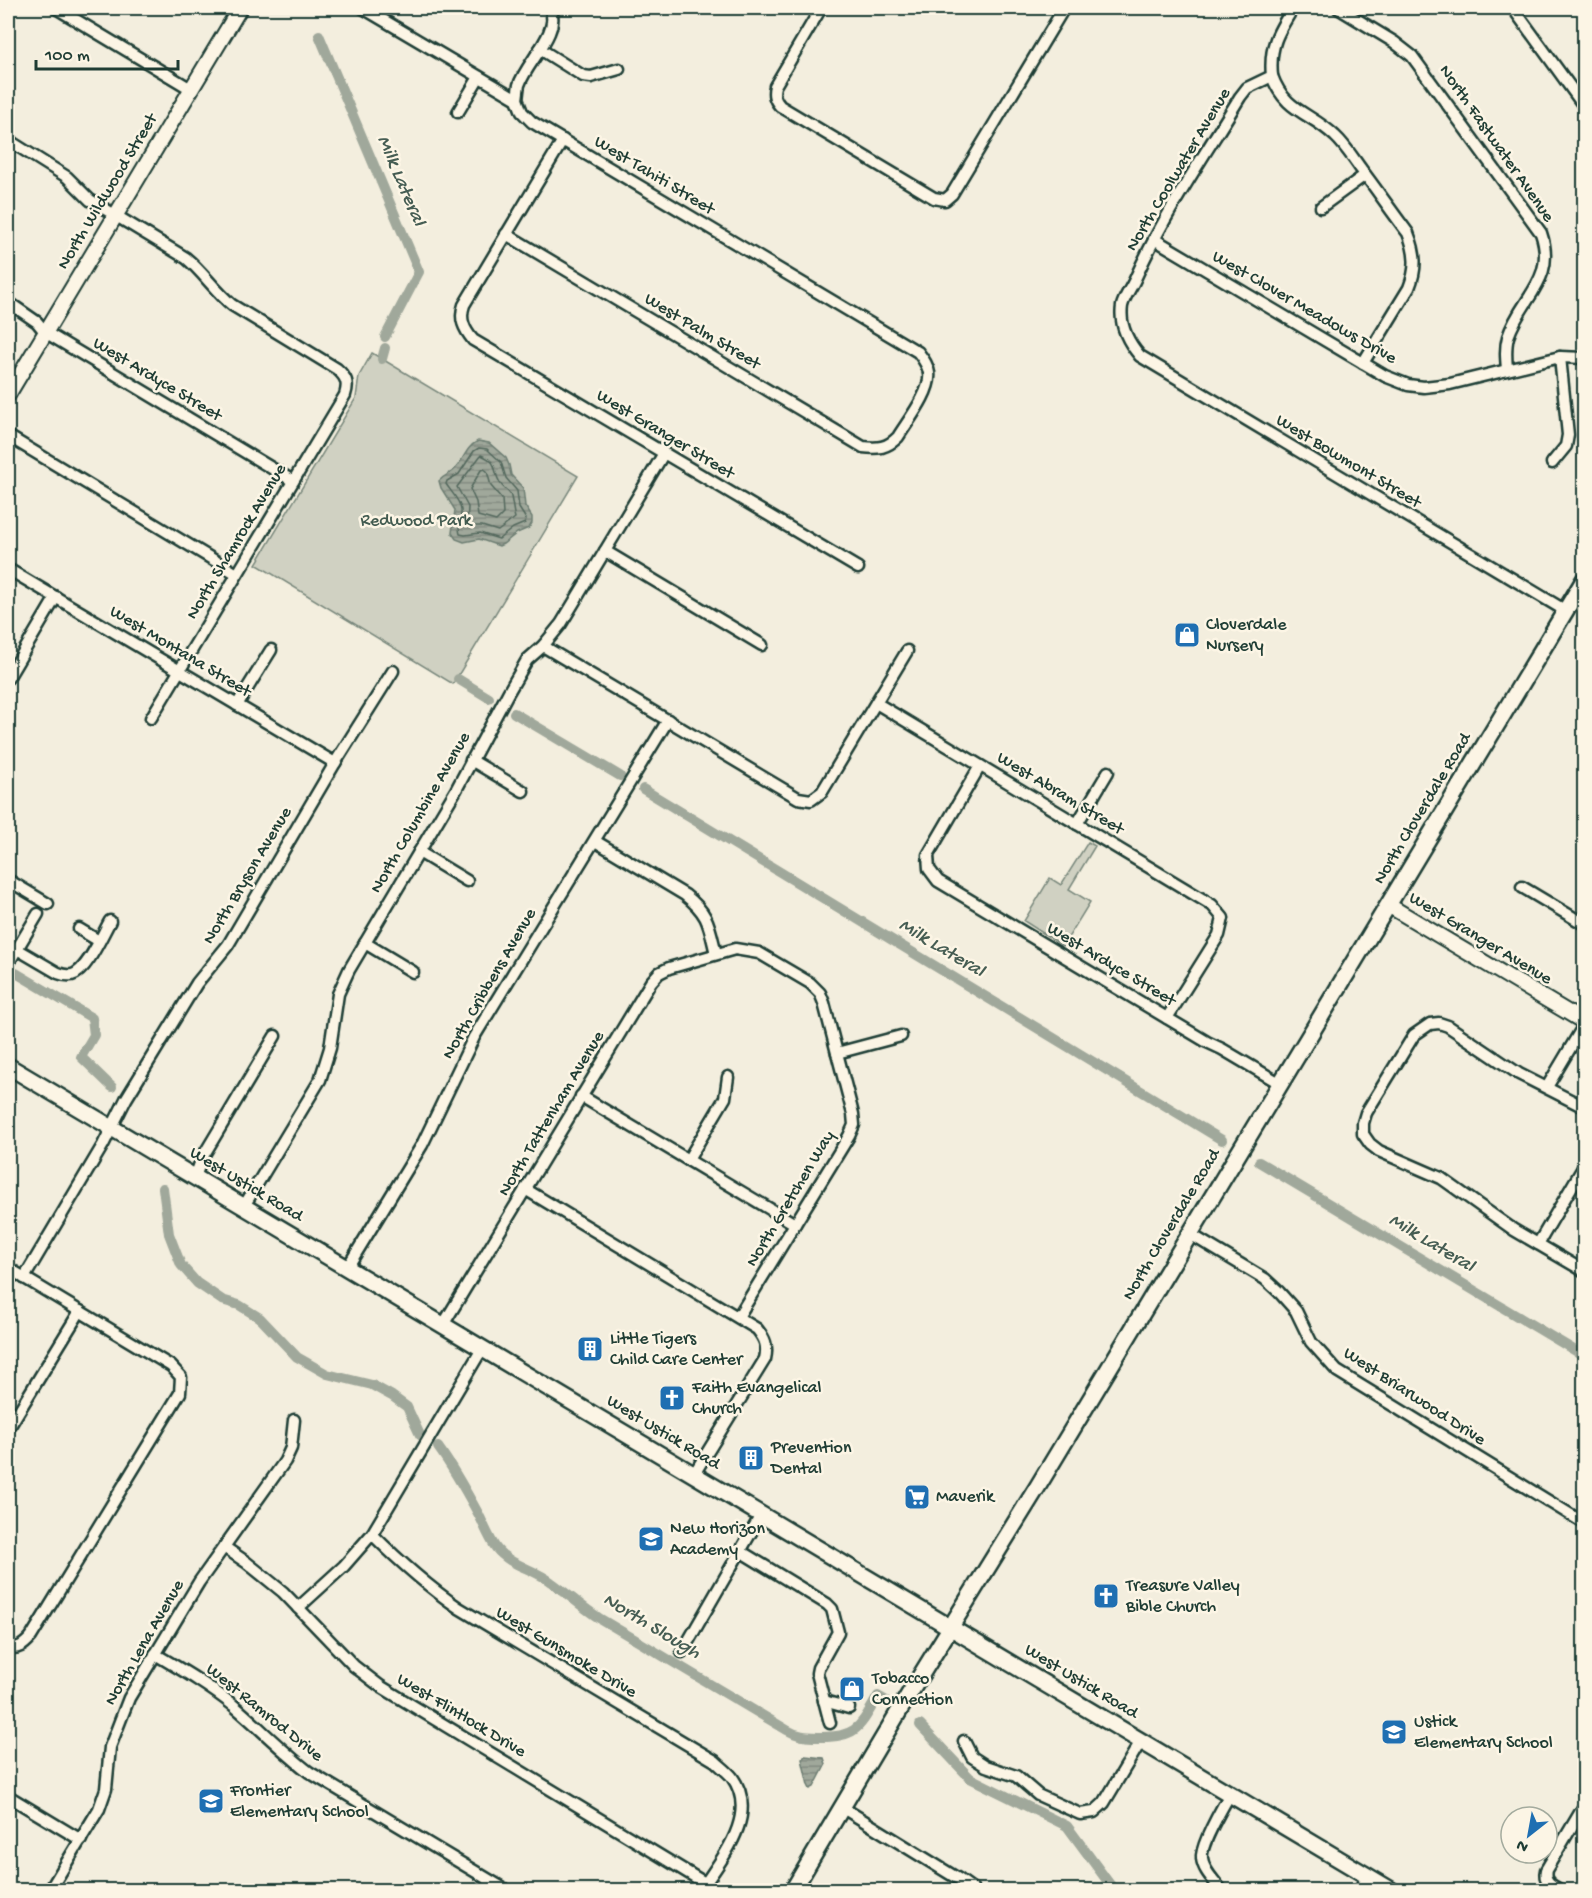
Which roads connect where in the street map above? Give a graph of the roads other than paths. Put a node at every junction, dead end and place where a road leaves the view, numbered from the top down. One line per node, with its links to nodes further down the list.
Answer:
1 (56, 8): 14 (street)
2 (240, 8): 14 (street, North Wildwood Street)
3 (363, 8): 12 (street, West Tahiti Street)
4 (821, 8): 5 (street)
5 (1064, 8)
6 (1293, 8): 13 (street)
7 (1338, 8): 31 (street, North Fastwater Avenue)
8 (1513, 8): 16 (street)
9 (551, 10): 10 (street)
10 (540, 49): 11 (street); 15 (street)
11 (619, 69)
12 (480, 76): 15 (street, West Tahiti Street); 17 (street)
13 (1272, 76): 20 (street); 24 (street, North Coolwater Avenue)
14 (191, 89): 22 (street, North Wildwood Street)
15 (517, 99): 19 (street, West Tahiti Street)
16 (1584, 106)
17 (458, 112)
18 (8, 140): 22 (street)
19 (563, 140): 23 (street); 34 (street, West Tahiti Street)
20 (1365, 175): 21 (street); 30 (street)
21 (1321, 207)
22 (116, 214): 27 (street, North Wildwood Street); 37 (street, North Shamrock Avenue)
23 (506, 234): 34 (street, West Palm Street); 35 (street, West Granger Street)
24 (1154, 239): 26 (street, North Coolwater Avenue); 30 (street, West Clover Meadows Drive)
25 (8, 302): 27 (street, West Ardyce Street)
26 (1123, 330): 44 (street, West Bowmont Street)
27 (45, 332): 32 (street, North Wildwood Street); 37 (street, West Ardyce Street)
28 (1560, 357): 29 (street, West Clover Meadows Drive); 31 (street, West Clover Meadows Drive); 36 (street)
29 (1584, 358)
30 (1363, 363): 31 (street, West Clover Meadows Drive)
31 (1508, 369)
32 (8, 395)
33 (8, 436): 41 (street)
34 (884, 447)
35 (663, 453): 38 (street, North Columbine Avenue); 40 (street, West Granger Street)
36 (1552, 463)
37 (293, 481): 41 (street, North Shamrock Avenue)
38 (605, 551): 45 (street); 46 (street, North Columbine Avenue)
39 (8, 568): 43 (street, West Montana Street)
40 (858, 568)
41 (237, 574): 50 (street, North Shamrock Avenue)
42 (1584, 580): 44 (main road, North Cloverdale Road)
43 (56, 597): 50 (street, West Montana Street); 51 (street)
44 (1575, 605): 68 (main road, North Cloverdale Road)
45 (762, 645)
46 (543, 646): 55 (street); 56 (street, North Columbine Avenue)
47 (271, 650): 53 (street)
48 (908, 651): 52 (street)
49 (393, 670): 57 (street, North Bryson Avenue)
50 (179, 671): 53 (street, West Montana Street); 54 (street, North Shamrock Avenue)
51 (8, 678)
52 (876, 704): 55 (street); 58 (street, West Abram Street)
53 (237, 705): 57 (street, West Montana Street)
54 (151, 718)
55 (668, 720): 62 (street, North Cribbens Avenue)
56 (471, 760): 60 (street); 63 (street, North Columbine Avenue)
57 (335, 763): 90 (street, North Bryson Avenue)
58 (980, 766): 61 (street, West Abram Street); 79 (street, West Ardyce Street)
59 (1108, 772): 61 (street)
60 (523, 791)
61 (1077, 824): 79 (street, West Abram Street)
62 (594, 841): 76 (street); 100 (street, North Cribbens Avenue)
63 (419, 852): 65 (street); 74 (street, North Columbine Avenue)
64 (8, 880): 67 (street)
65 (467, 881)
66 (1522, 887): 71 (street)
67 (48, 904)
68 (1388, 905): 80 (street, West Granger Avenue); 86 (main road, North Cloverdale Road)
69 (38, 914): 75 (street)
70 (110, 921): 73 (street)
71 (1584, 922)
72 (79, 929): 73 (street)
73 (99, 941): 75 (street)
74 (365, 944): 78 (street); 95 (street, North Columbine Avenue)
75 (17, 949): 77 (street)
76 (716, 954): 83 (street, North Tattenham Avenue); 88 (street, North Tattenham Avenue)
77 (8, 964)
78 (413, 972)
79 (1167, 1018): 86 (street, West Ardyce Street)
80 (1584, 1024): 87 (street)
81 (275, 1036): 93 (street)
82 (902, 1036): 83 (street)
83 (837, 1053): 96 (street, North Gretchen Way)
84 (8, 1066): 90 (main road, West Ustick Road)
85 (728, 1077): 91 (street)
86 (1281, 1084): 97 (main road, North Cloverdale Road)
87 (1547, 1087): 89 (street); 98 (street)
88 (582, 1096): 91 (street); 94 (street, North Tattenham Avenue)
89 (1584, 1107)
90 (111, 1127): 93 (main road, West Ustick Road); 102 (street, North Bryson Avenue)
91 (687, 1160): 96 (street)
92 (1584, 1167): 98 (street)
93 (195, 1177): 95 (main road, West Ustick Road)
94 (525, 1189): 104 (street); 105 (street, North Tattenham Avenue)
95 (244, 1206): 100 (main road, West Ustick Road)
96 (795, 1224): 104 (street, North Gretchen Way)
97 (1190, 1233): 111 (street, West Briarwood Drive); 116 (main road, North Cloverdale Road)
98 (1538, 1244): 101 (street)
99 (8, 1268): 102 (street)
100 (347, 1268): 105 (main road, West Ustick Road)
101 (1584, 1271)
102 (24, 1278): 103 (street)
103 (80, 1311): 108 (street); 117 (street)
104 (738, 1317): 109 (street)
105 (443, 1325): 106 (main road, West Ustick Road)
106 (483, 1349): 109 (main road, West Ustick Road); 112 (street)
107 (294, 1420): 113 (street, North Lena Avenue)
108 (8, 1430)
109 (694, 1474): 110 (main road, West Ustick Road)
110 (761, 1515): 114 (street); 116 (main road, West Ustick Road)
111 (1584, 1523)
112 (372, 1534): 115 (street); 131 (street, West Gunsmoke Drive)
113 (224, 1547): 115 (street, West Flintlock Drive); 119 (street, North Lena Avenue)
114 (740, 1551): 118 (street); 120 (street)
115 (298, 1608): 131 (street, West Flintlock Drive)
116 (951, 1627): 124 (main road, West Ustick Road); 128 (main road, North Cloverdale Road)
117 (13, 1647)
118 (682, 1652)
119 (155, 1654): 129 (street, North Lena Avenue); 133 (street, West Ramrod Drive)
120 (824, 1701): 121 (street); 122 (street)
121 (849, 1708)
122 (830, 1723)
123 (964, 1741): 124 (street)
124 (1141, 1741): 125 (main road, West Ustick Road)
125 (1230, 1794): 130 (main road, West Ustick Road); 136 (street)
126 (8, 1796): 129 (street)
127 (1584, 1806): 139 (street)
128 (843, 1808): 134 (main road, North Cloverdale Road); 135 (street)
129 (81, 1840): 132 (street, North Lena Avenue)
130 (1368, 1876): 137 (street); 138 (main road, West Ustick Road)
131 (703, 1887)
132 (50, 1890)
133 (506, 1890)
134 (793, 1890)
135 (974, 1890)
136 (1221, 1890)
137 (1359, 1890)
138 (1391, 1890)
139 (1560, 1890)

